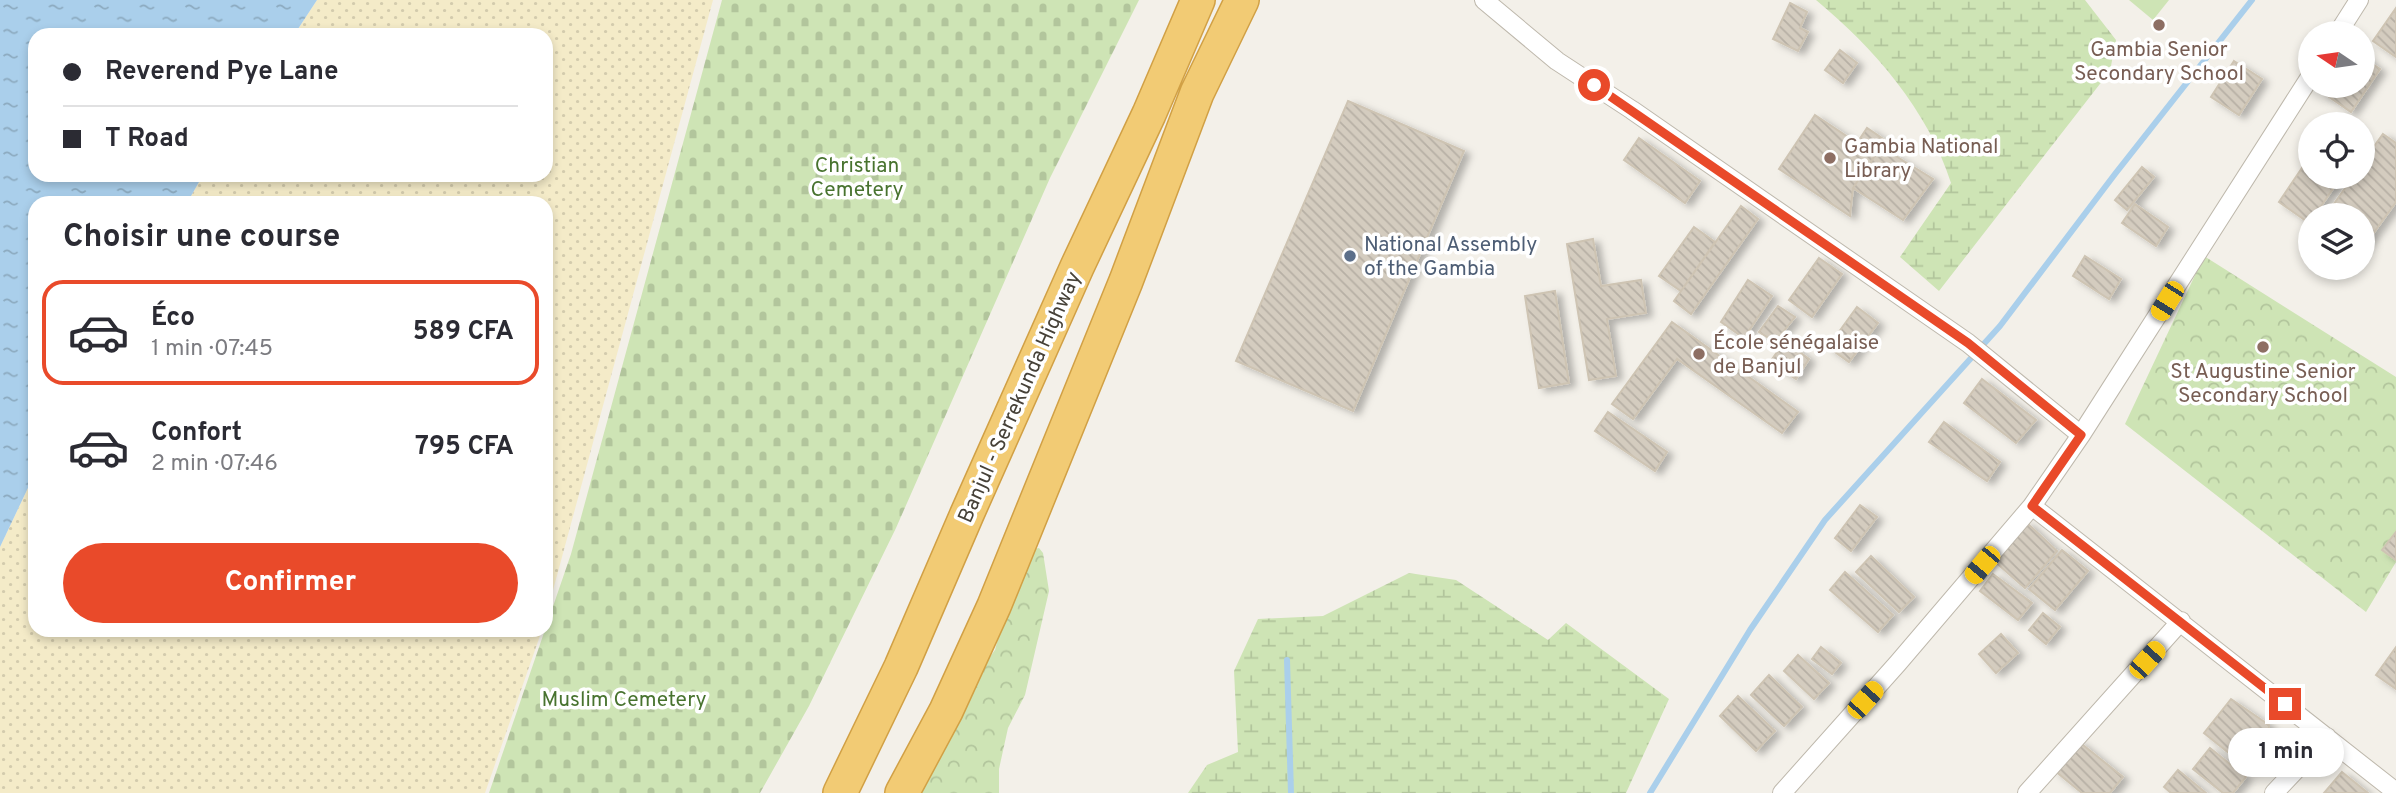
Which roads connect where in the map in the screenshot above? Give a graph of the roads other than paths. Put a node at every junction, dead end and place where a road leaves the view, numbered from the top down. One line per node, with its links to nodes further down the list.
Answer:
1 (1198, 0): 7 (highway, Banjul - Serrekunda Highway)
2 (1242, 0): 8 (highway)
3 (1484, 0): 9 (street)
4 (2359, 0): 5 (street)
5 (2346, 21)
6 (2298, 96): 9 (street)
7 (1077, 267): 8 (highway); 14 (highway, Banjul - Serrekunda Highway)
8 (1126, 281): 15 (highway)
9 (2081, 435): 10 (street)
10 (2032, 506): 11 (street); 16 (street)
11 (2181, 621): 12 (street); 17 (street)
12 (2327, 737): 13 (street); 18 (street)
13 (2396, 792)
14 (840, 793)
15 (902, 793)
16 (1782, 793)
17 (2027, 793)
18 (2274, 793)

